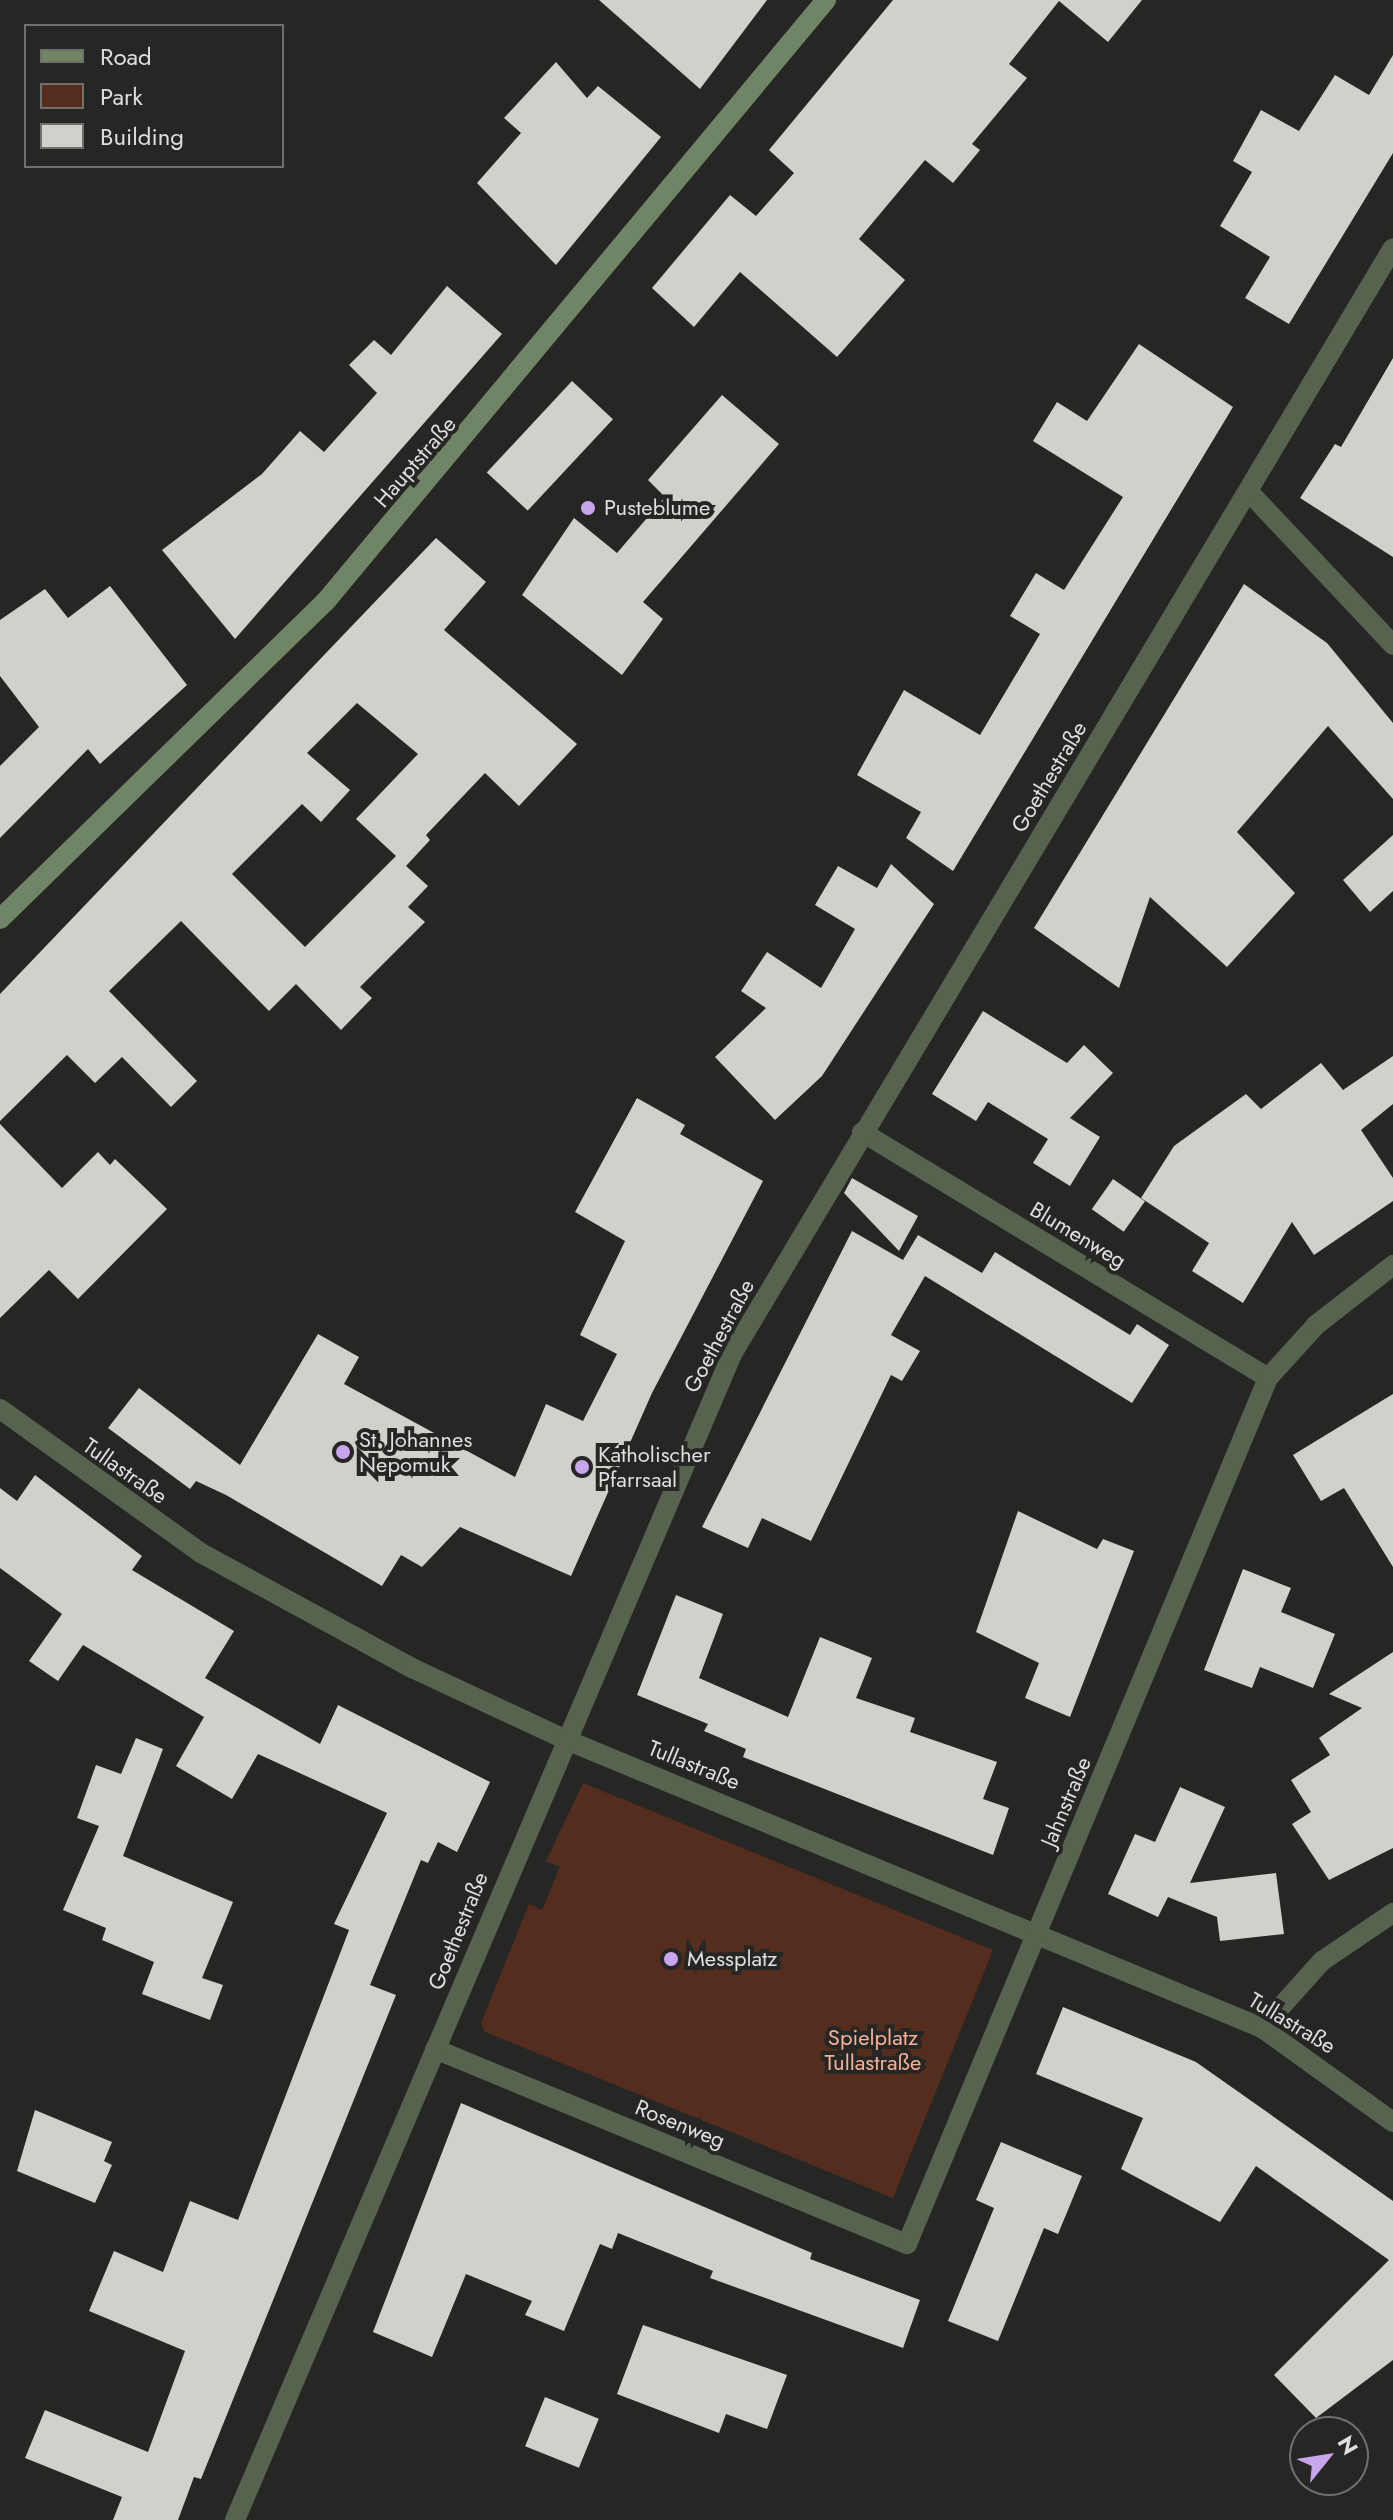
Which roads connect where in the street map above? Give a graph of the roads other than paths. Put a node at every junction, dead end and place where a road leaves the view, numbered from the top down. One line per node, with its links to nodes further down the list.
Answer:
1 (826, 0): 5 (street, Hauptstraße)
2 (1393, 248): 3 (street, Goethestraße)
3 (1250, 493): 4 (street); 6 (street, Goethestraße)
4 (1393, 645)
5 (0, 919)
6 (862, 1132): 8 (street, Blumenweg); 10 (street, Goethestraße)
7 (1393, 1265): 8 (street, Jahnstraße)
8 (1268, 1378): 12 (street, Jahnstraße)
9 (0, 1409): 10 (street, Tullastraße)
10 (564, 1739): 12 (street, Tullastraße); 14 (street, Goethestraße)
11 (1393, 1913): 13 (street)
12 (1038, 1929): 13 (street, Tullastraße); 16 (street, Jahnstraße)
13 (1262, 2028): 15 (street, Tullastraße)
14 (435, 2049): 16 (street, Rosenweg); 17 (street, Goethestraße)
15 (1393, 2122)
16 (907, 2244)
17 (235, 2520)

